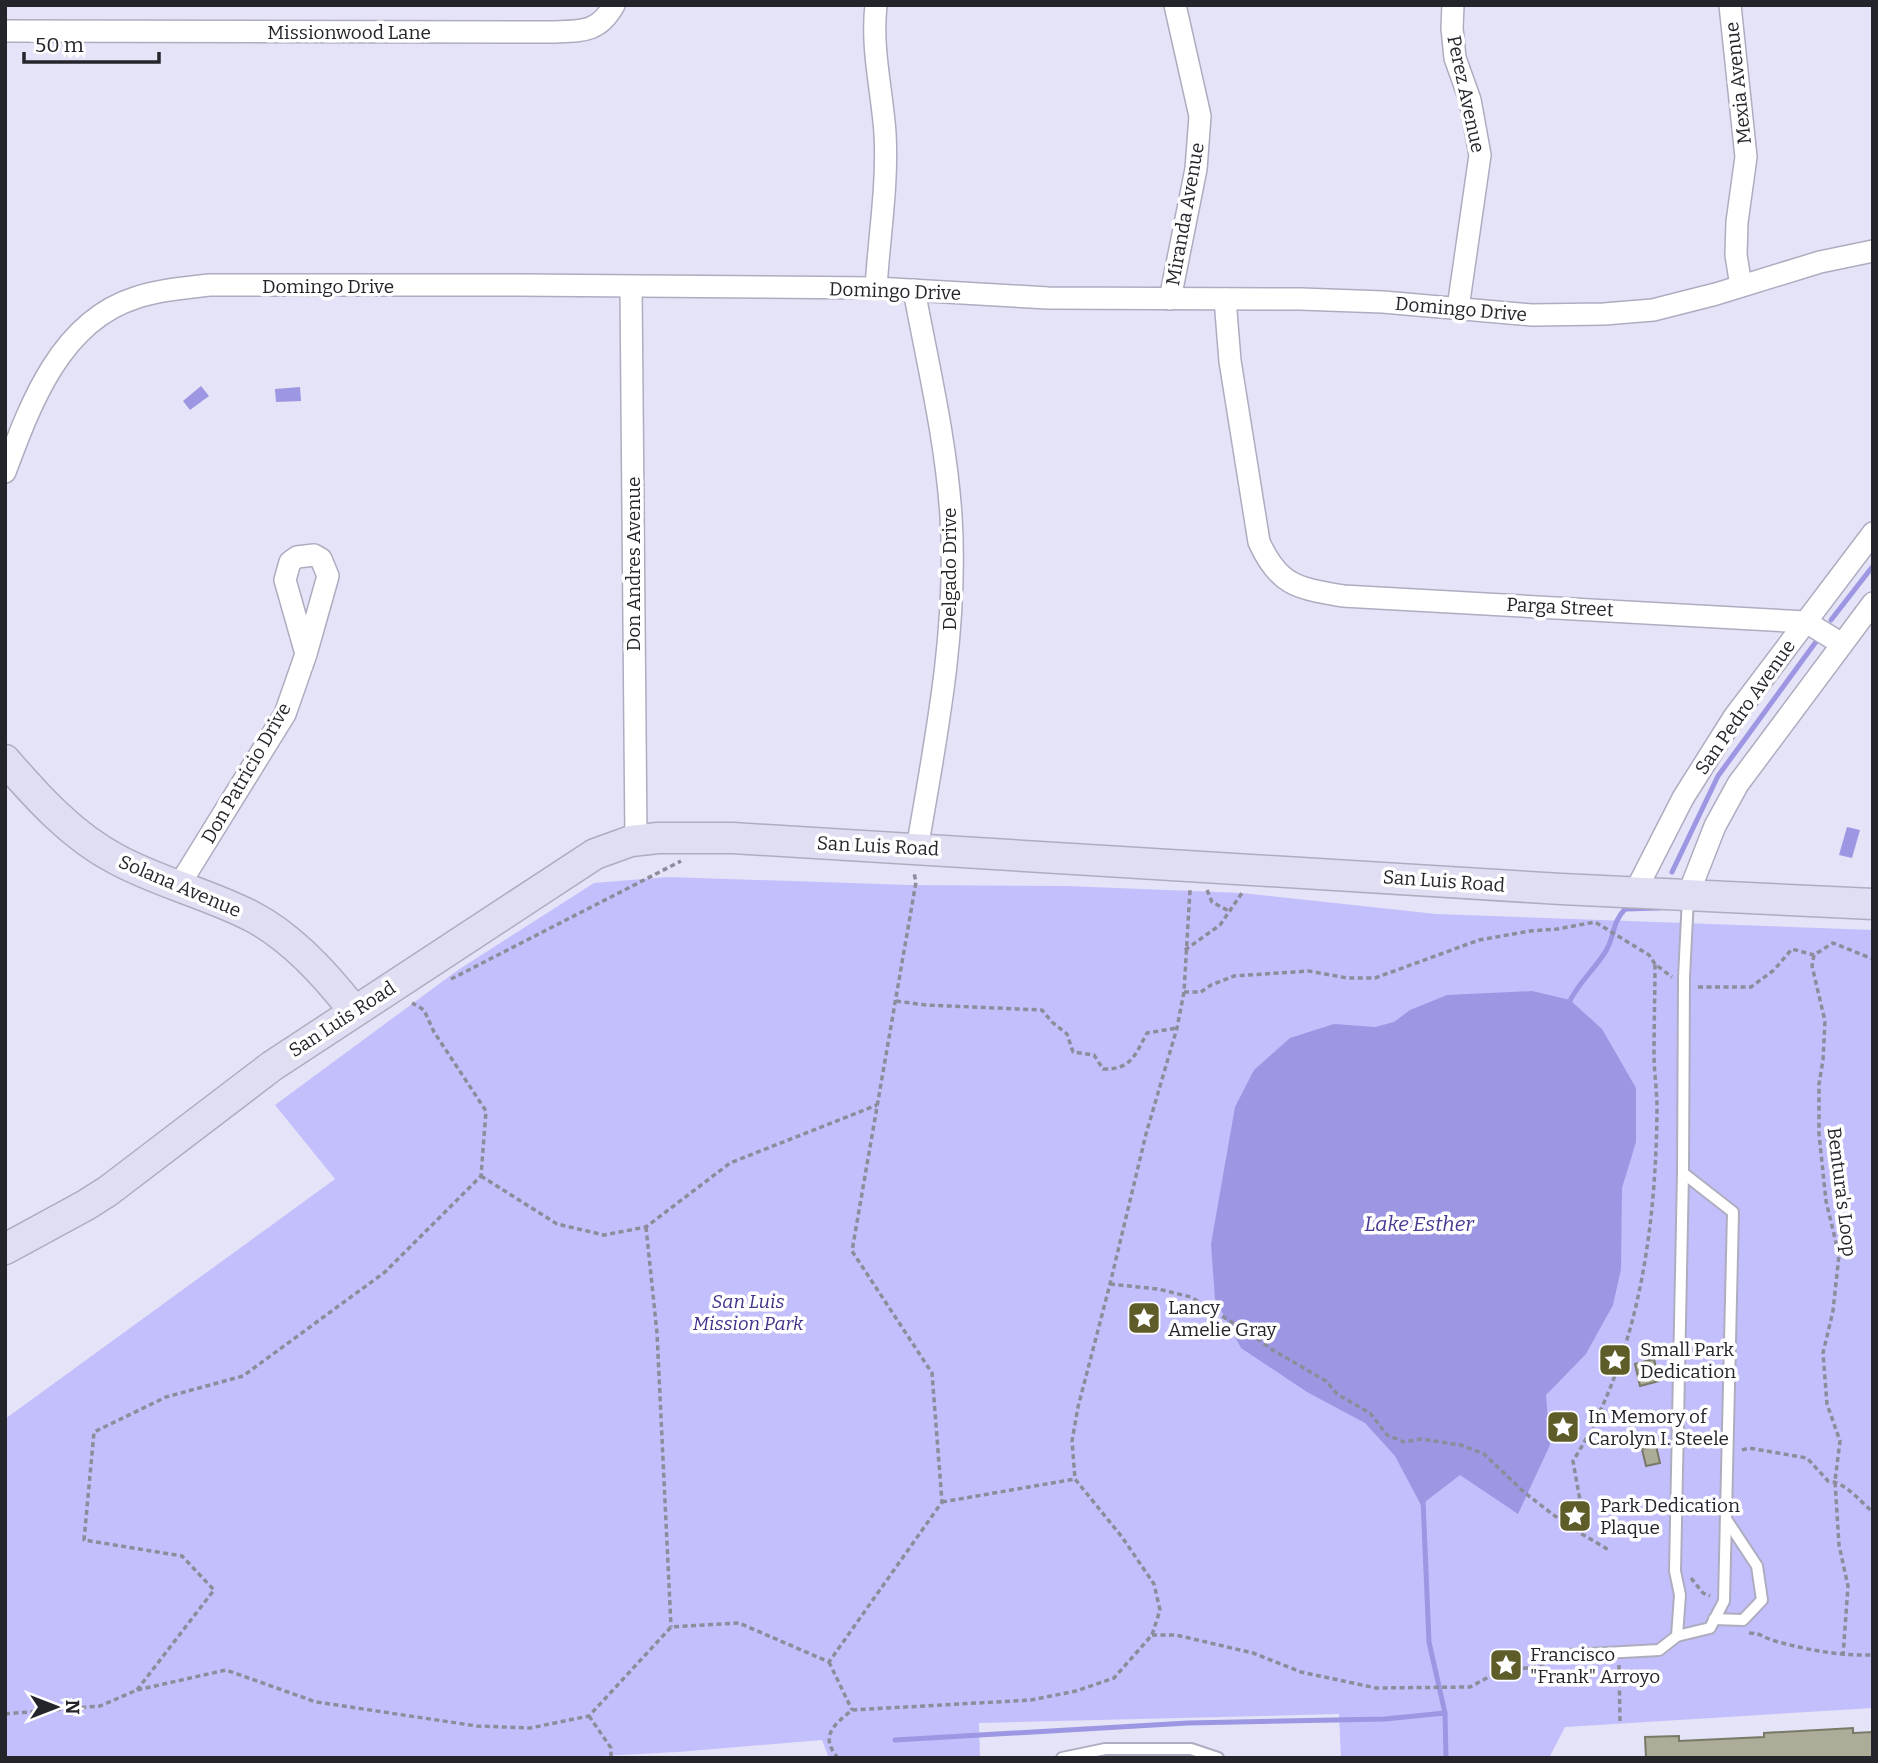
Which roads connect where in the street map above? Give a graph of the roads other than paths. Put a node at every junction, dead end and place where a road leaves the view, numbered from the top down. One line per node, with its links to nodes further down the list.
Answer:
1 (876, 5): 10 (street)
2 (1175, 5): 12 (street, Miranda Avenue)
3 (1453, 5): 14 (street, Perez Avenue)
4 (1730, 5): 8 (street, Mexia Avenue)
5 (610, 12): 6 (street, Missionwood Lane)
6 (5, 31)
7 (1873, 251): 8 (street, Domingo Drive)
8 (1741, 286): 14 (street, Domingo Drive)
9 (631, 287): 10 (street, Domingo Drive); 15 (street, Domingo Drive); 22 (street, Don Andres Avenue)
10 (876, 288): 11 (street, Domingo Drive)
11 (914, 290): 12 (street, Domingo Drive); 23 (street, Delgado Drive)
12 (1170, 299): 13 (street, Domingo Drive)
13 (1225, 299): 14 (street, Domingo Drive); 18 (street, Parga Street)
14 (1458, 308)
15 (5, 472)
16 (1873, 533): 18 (street, San Pedro Avenue)
17 (1873, 603): 19 (street, San Pedro Avenue)
18 (1806, 622): 19 (street, Parga Street); 25 (street, San Pedro Avenue)
19 (1842, 644): 26 (street, San Pedro Avenue)
20 (306, 654): 24 (street, Don Patricio Drive)
21 (5, 760): 24 (street, Solana Avenue)
22 (636, 841): 23 (street, San Luis Road); 28 (street, San Luis Road)
23 (915, 858): 25 (street, San Luis Road)
24 (178, 887): 28 (street, Solana Avenue)
25 (1634, 892): 26 (street, San Luis Road)
26 (1688, 895): 27 (street, San Luis Road); 29 (lane)
27 (1873, 904)
28 (354, 1011): 32 (street, San Luis Road)
29 (1683, 1173): 30 (lane); 31 (lane)
30 (1703, 1188): 31 (lane); 33 (lane)
31 (1683, 1205): 35 (lane)
32 (5, 1249)
33 (1726, 1519): 34 (lane); 34 (lane)
34 (1714, 1619): 35 (lane)
35 (1677, 1636): 36 (lane)
36 (1568, 1655)
37 (1062, 1758): 38 (lane)
38 (1217, 1758)

